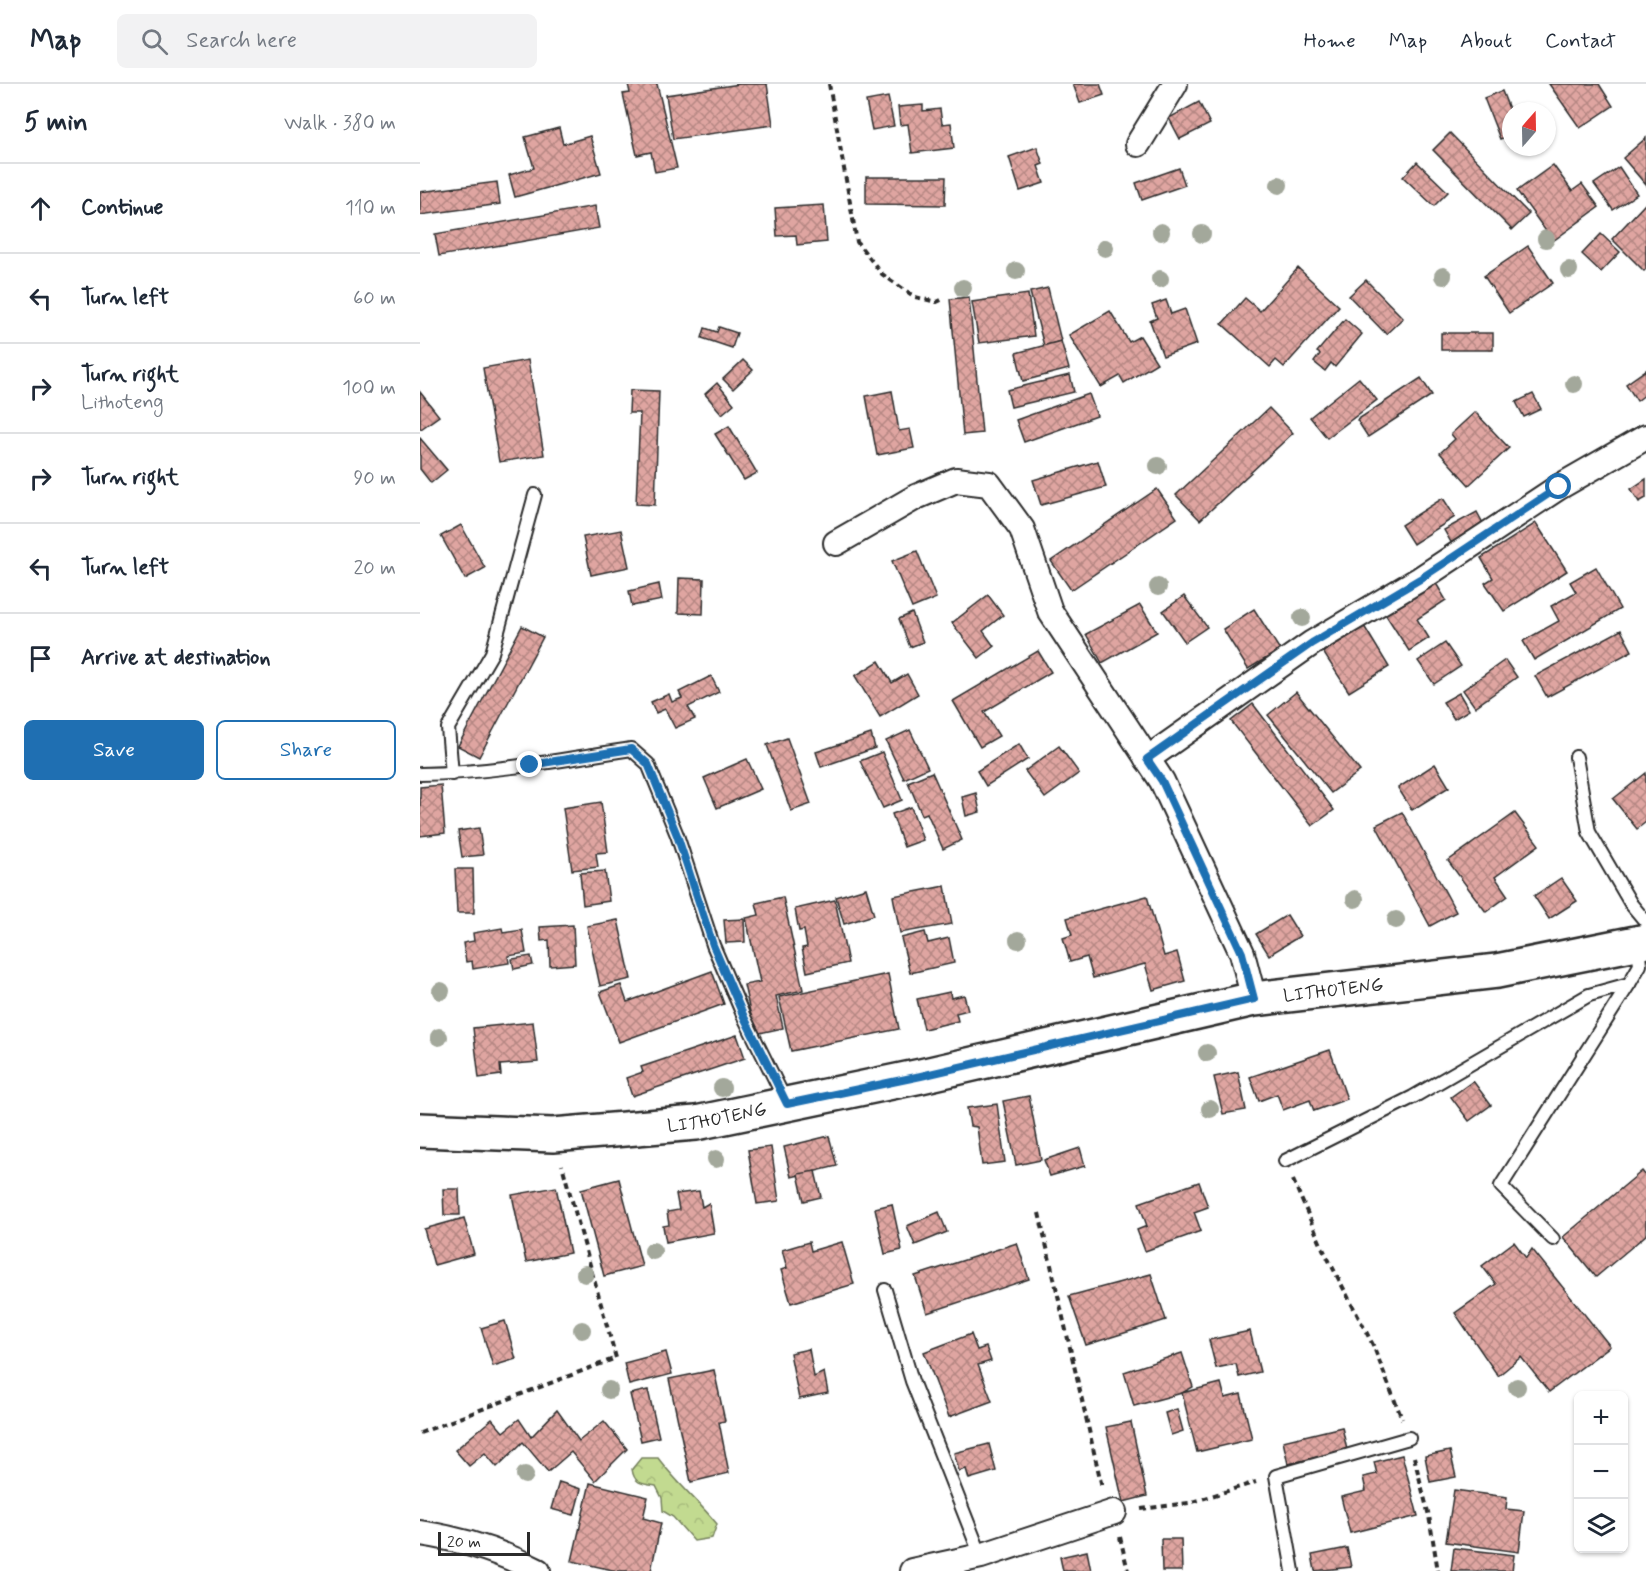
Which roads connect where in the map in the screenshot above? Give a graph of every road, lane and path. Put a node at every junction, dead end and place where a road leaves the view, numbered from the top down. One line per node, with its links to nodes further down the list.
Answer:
1 (829, 84): 4 (path)
2 (1175, 84): 3 (street)
3 (1137, 144)
4 (945, 298)
5 (1646, 437): 9 (street)
6 (536, 495): 11 (lane)
7 (836, 543): 9 (street)
8 (1576, 757): 12 (lane)
9 (1147, 759): 14 (street)
10 (420, 774): 11 (lane)
11 (452, 774): 15 (lane)
12 (1643, 935): 13 (lane); 14 (main road, LITHOTENG)
13 (1629, 984): 18 (lane); 20 (lane)
14 (1254, 999): 15 (main road, LITHOTENG)
15 (787, 1104): 17 (main road, LITHOTENG)
16 (420, 1130): 17 (main road, LITHOTENG)
17 (553, 1135): 22 (path)
18 (1285, 1161): 23 (path)
19 (1039, 1213): 25 (path)
20 (1553, 1239)
21 (885, 1290): 27 (lane)
22 (420, 1433)
23 (1409, 1438): 24 (lane); 31 (path)
24 (1276, 1476): 25 (path); 30 (lane)
25 (1111, 1513): 27 (street)
26 (420, 1533): 28 (street)
27 (983, 1563): 29 (street)
28 (538, 1571)
29 (912, 1571)
30 (1293, 1571)
31 (1438, 1571)

